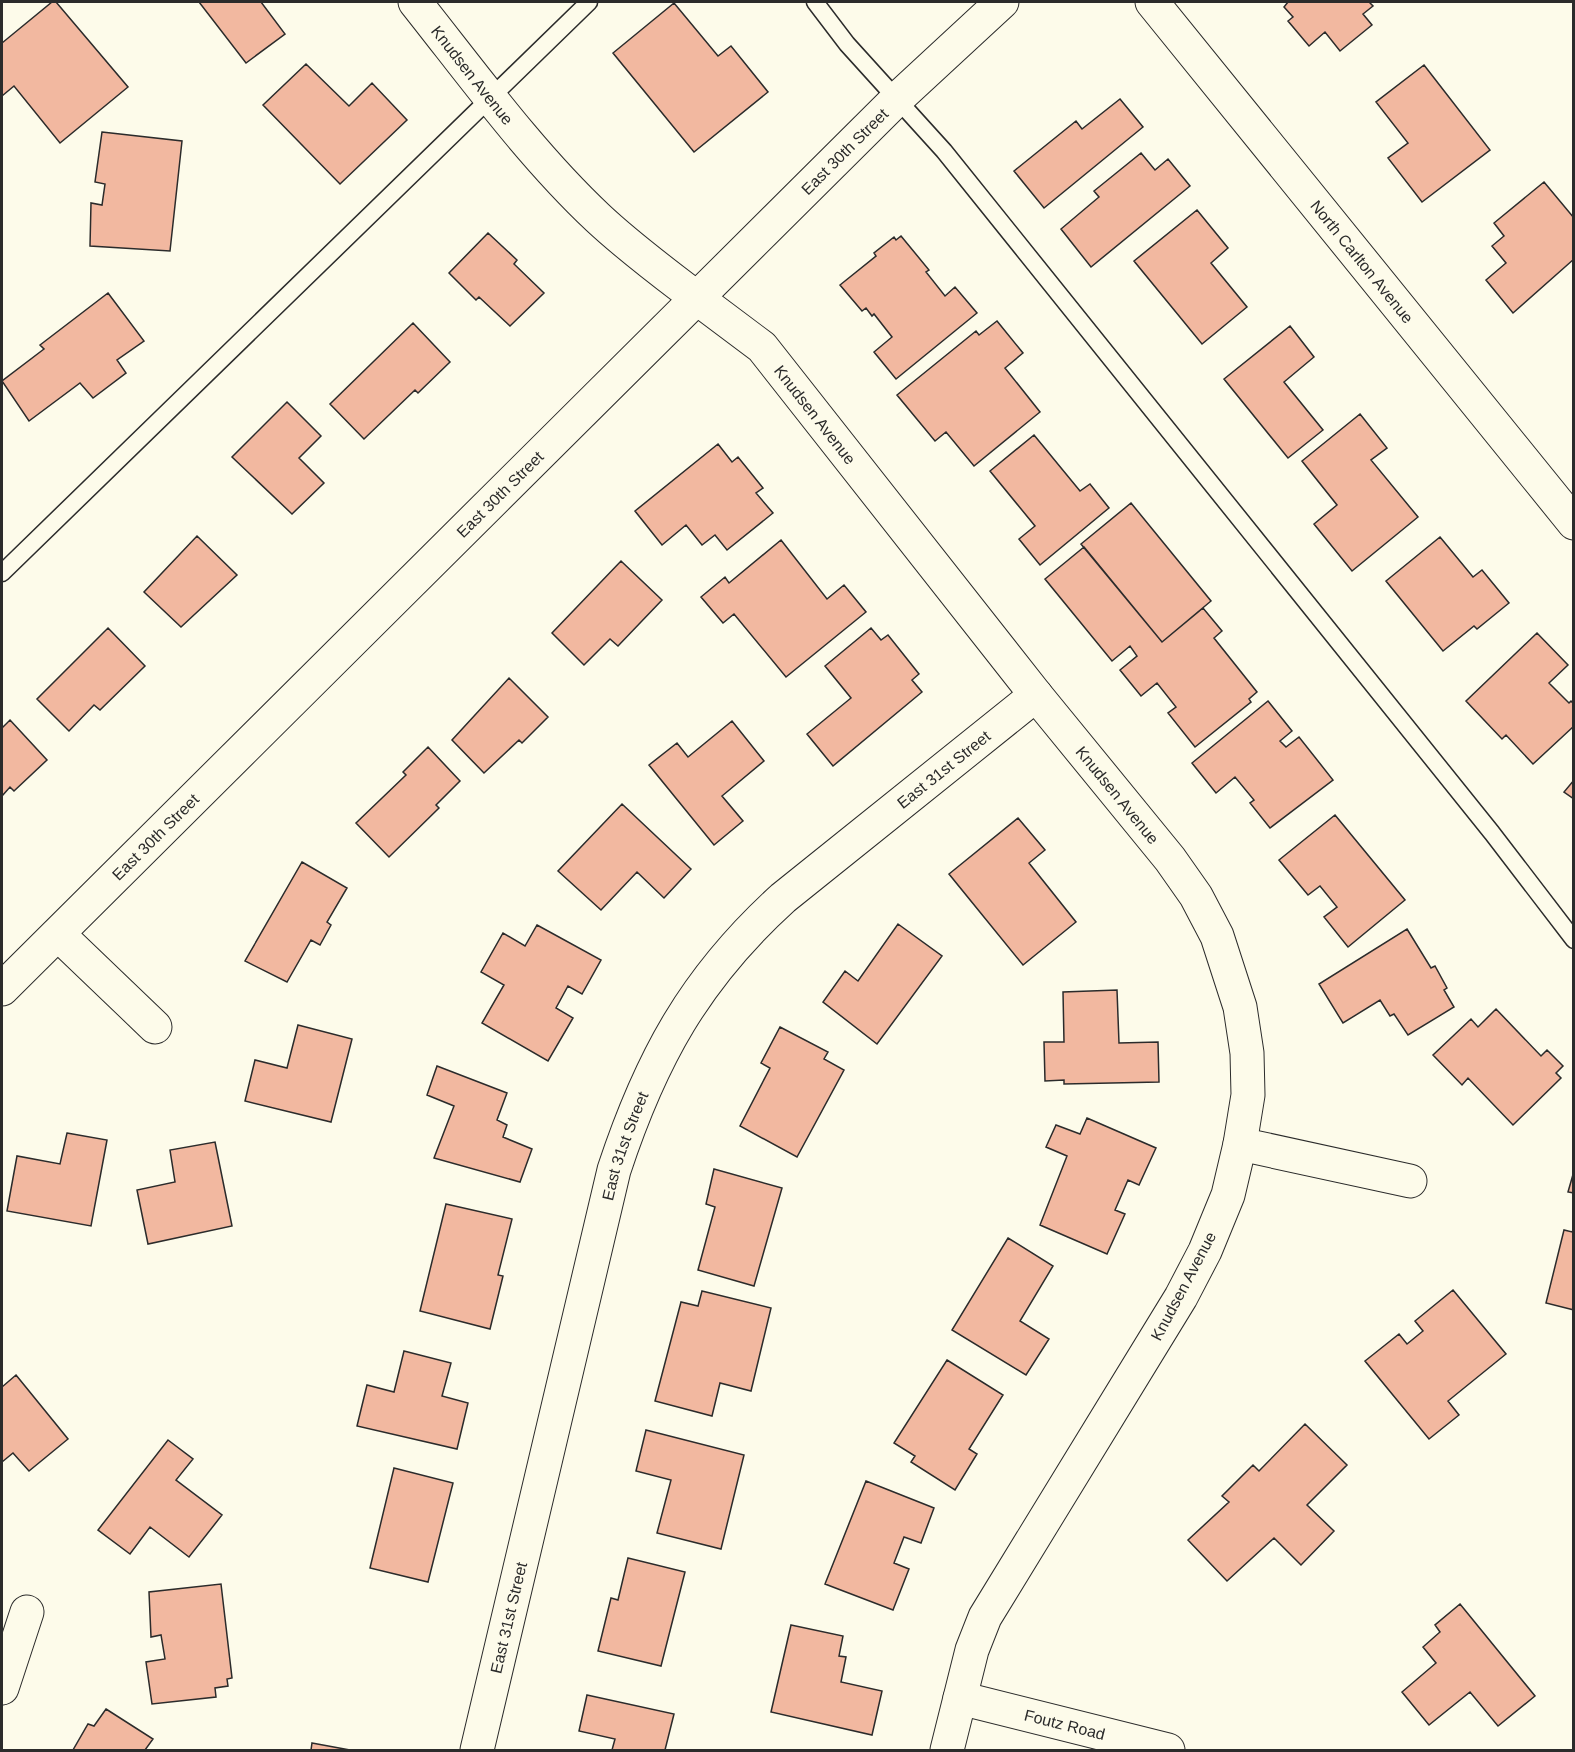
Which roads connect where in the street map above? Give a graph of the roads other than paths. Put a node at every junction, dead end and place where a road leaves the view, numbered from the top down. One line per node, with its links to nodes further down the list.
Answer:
1 (415, 2): 6 (street, Knudsen Avenue)
2 (590, 2): 6 (lane)
3 (814, 2): 7 (lane)
4 (1002, 2): 7 (street, East 30th Street)
5 (1152, 2): 9 (street, North Carlton Avenue)
6 (490, 96): 8 (street, Knudsen Avenue); 10 (lane)
7 (896, 100): 8 (street, East 30th Street); 13 (lane)
8 (698, 299): 11 (street, Knudsen Avenue); 12 (street, East 30th Street)
9 (1574, 523)
10 (2, 573)
11 (1036, 694): 16 (street, Knudsen Avenue); 21 (street, East 31st Street)
12 (58, 934): 14 (street, East 30th Street); 15 (street)
13 (1574, 940)
14 (2, 990)
15 (154, 1027)
16 (1240, 1144): 17 (street); 20 (street, Knudsen Avenue)
17 (1410, 1181)
18 (27, 1612): 19 (street)
19 (2, 1688)
20 (960, 1698): 22 (street, Knudsen Avenue); 23 (street, Foutz Road)
21 (477, 1750)
22 (947, 1750)
23 (1168, 1750)

